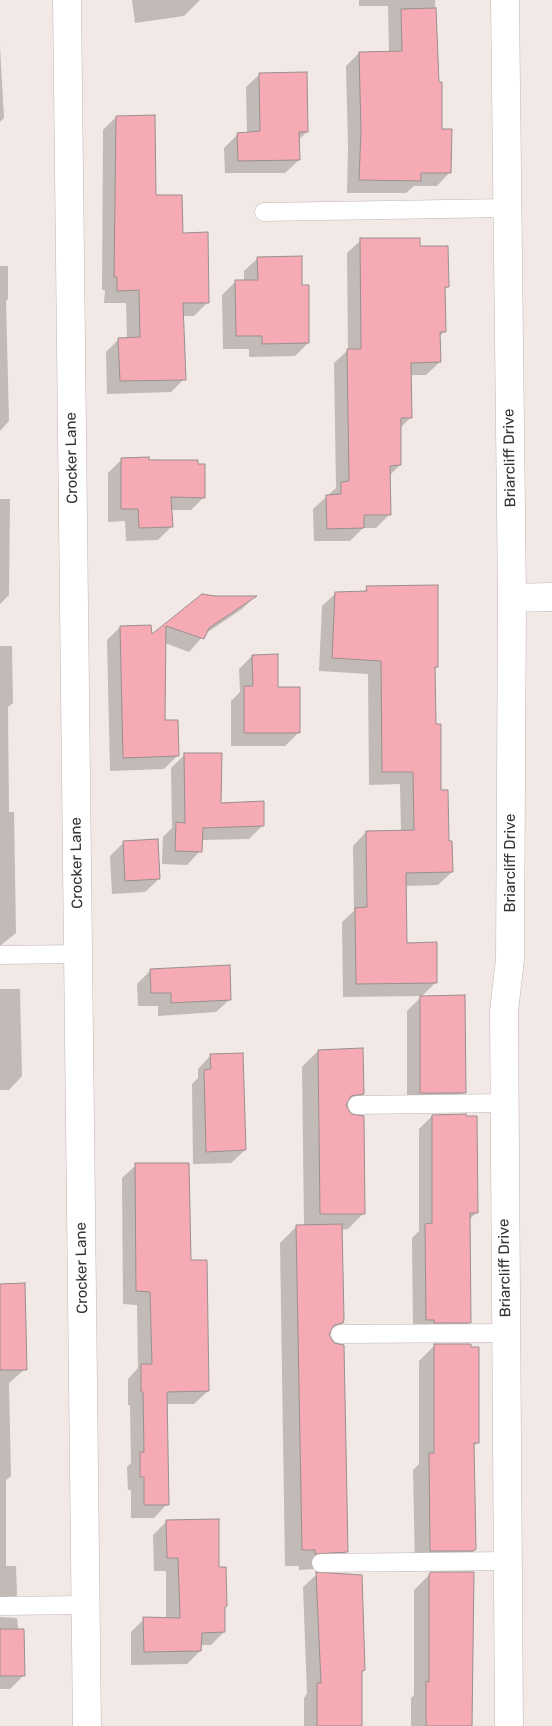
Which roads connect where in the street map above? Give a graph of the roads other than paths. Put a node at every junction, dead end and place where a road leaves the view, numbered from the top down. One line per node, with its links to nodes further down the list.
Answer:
1 (67, 0): 7 (street, Crocker Lane)
2 (505, 0): 3 (street, Briarcliff Drive)
3 (507, 208): 4 (lane); 6 (street, Briarcliff Drive)
4 (264, 212)
5 (552, 597): 6 (street)
6 (512, 598): 9 (street, Briarcliff Drive)
7 (78, 954): 8 (lane); 15 (street, Crocker Lane)
8 (0, 955)
9 (504, 1103): 10 (lane); 11 (street, Briarcliff Drive)
10 (357, 1105)
11 (506, 1333): 12 (lane); 13 (street, Briarcliff Drive)
12 (340, 1334)
13 (507, 1561): 14 (lane); 18 (street, Briarcliff Drive)
14 (321, 1563)
15 (86, 1605): 16 (lane); 17 (street, Crocker Lane)
16 (0, 1606)
17 (87, 1726)
18 (509, 1726)

